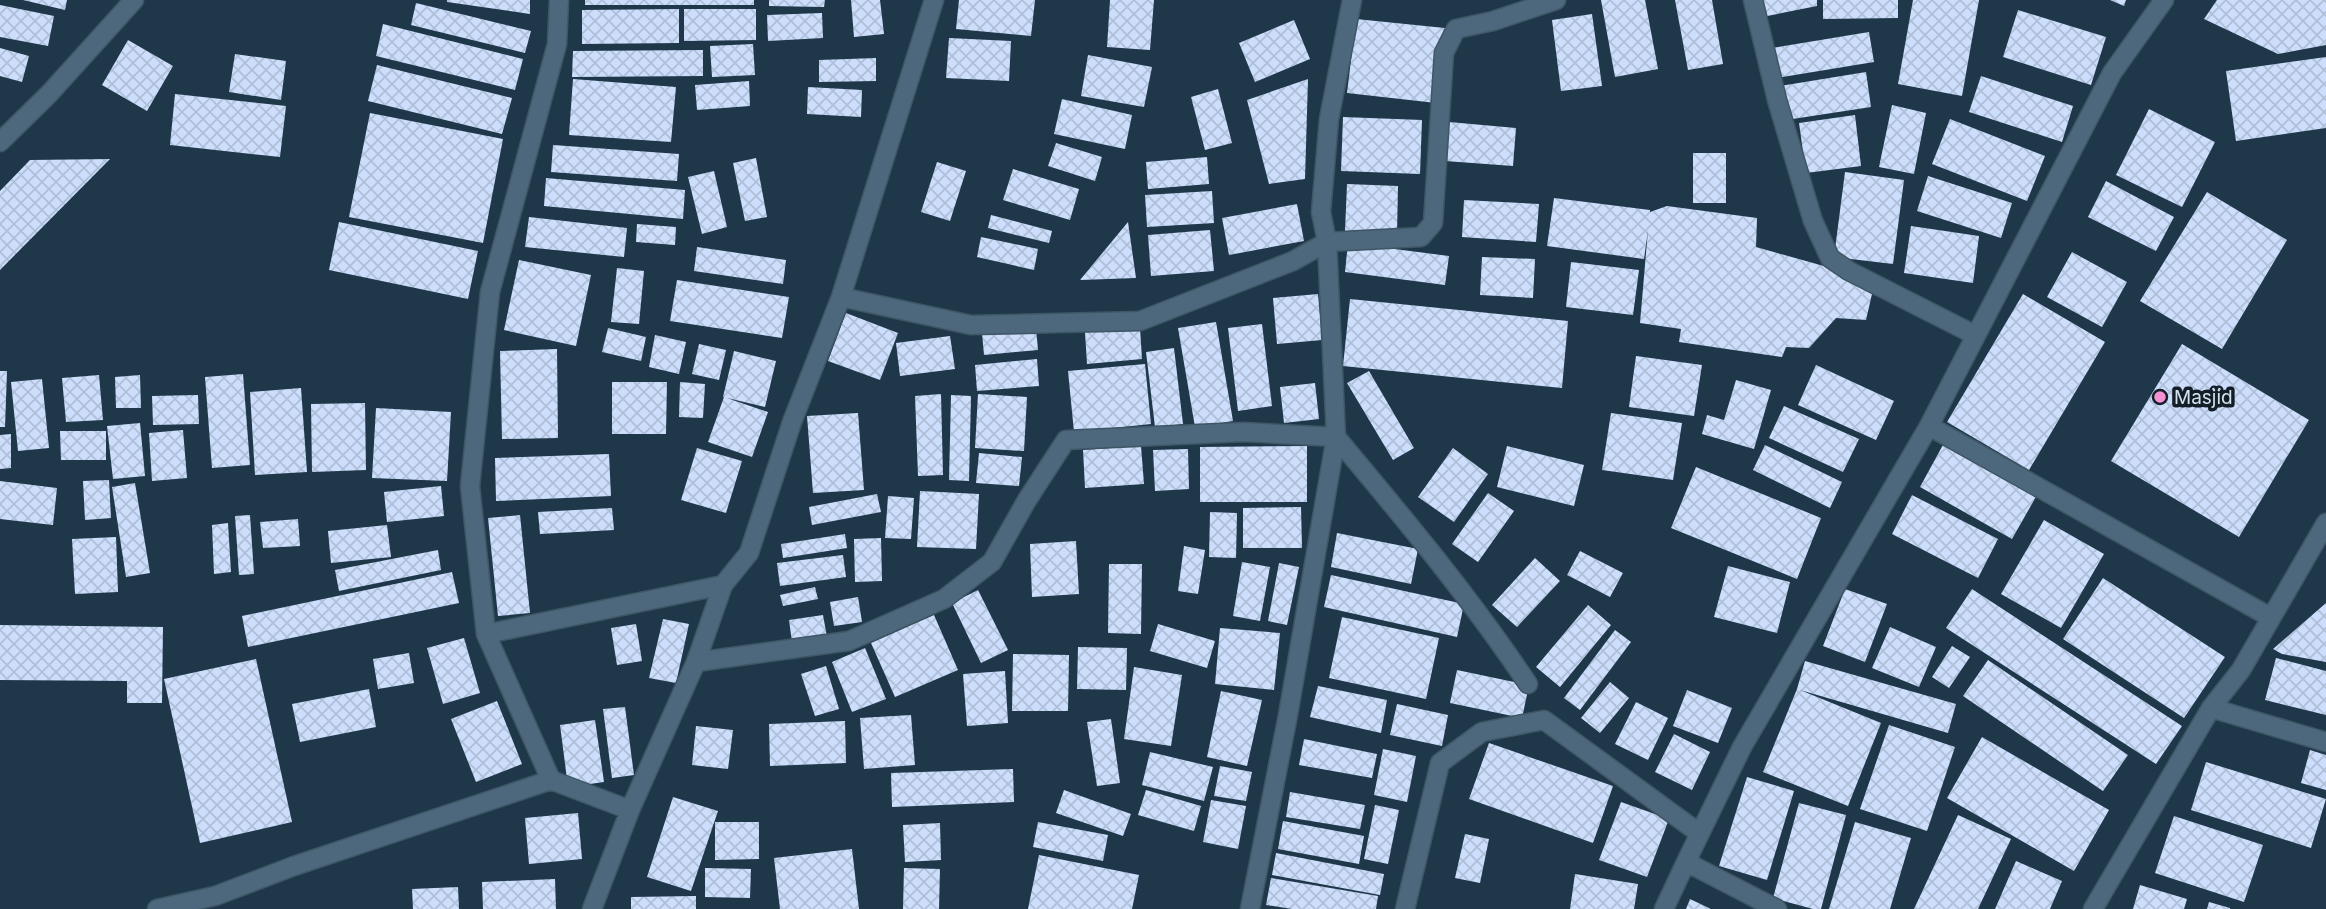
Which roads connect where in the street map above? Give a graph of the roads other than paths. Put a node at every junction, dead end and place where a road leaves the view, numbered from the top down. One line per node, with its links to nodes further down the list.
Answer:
1 (134, 0): 8 (street)
2 (559, 0): 17 (street)
3 (934, 0): 10 (street)
4 (1352, 0): 9 (street)
5 (1556, 0): 9 (street)
6 (1753, 0): 11 (street)
7 (2164, 0): 11 (street)
8 (0, 142)
9 (1327, 242): 10 (street); 13 (street)
10 (841, 297): 15 (street)
11 (1975, 335): 12 (street)
12 (1929, 426): 16 (street); 24 (street)
13 (1336, 438): 18 (street); 19 (street); 28 (street)
14 (2326, 523): 16 (street)
15 (723, 585): 17 (street); 18 (street)
16 (2270, 617): 20 (street)
17 (486, 634): 22 (street)
18 (696, 662): 23 (street)
19 (1528, 684)
20 (2211, 708): 21 (street); 32 (street)
21 (2326, 742)
22 (551, 780): 23 (street); 26 (street)
23 (630, 810): 27 (street)
24 (1699, 833): 25 (street); 29 (street)
25 (1686, 862): 30 (street); 31 (street)
26 (157, 909)
27 (592, 909)
28 (1250, 909)
29 (1405, 909)
30 (1664, 909)
31 (1777, 909)
32 (2093, 909)

